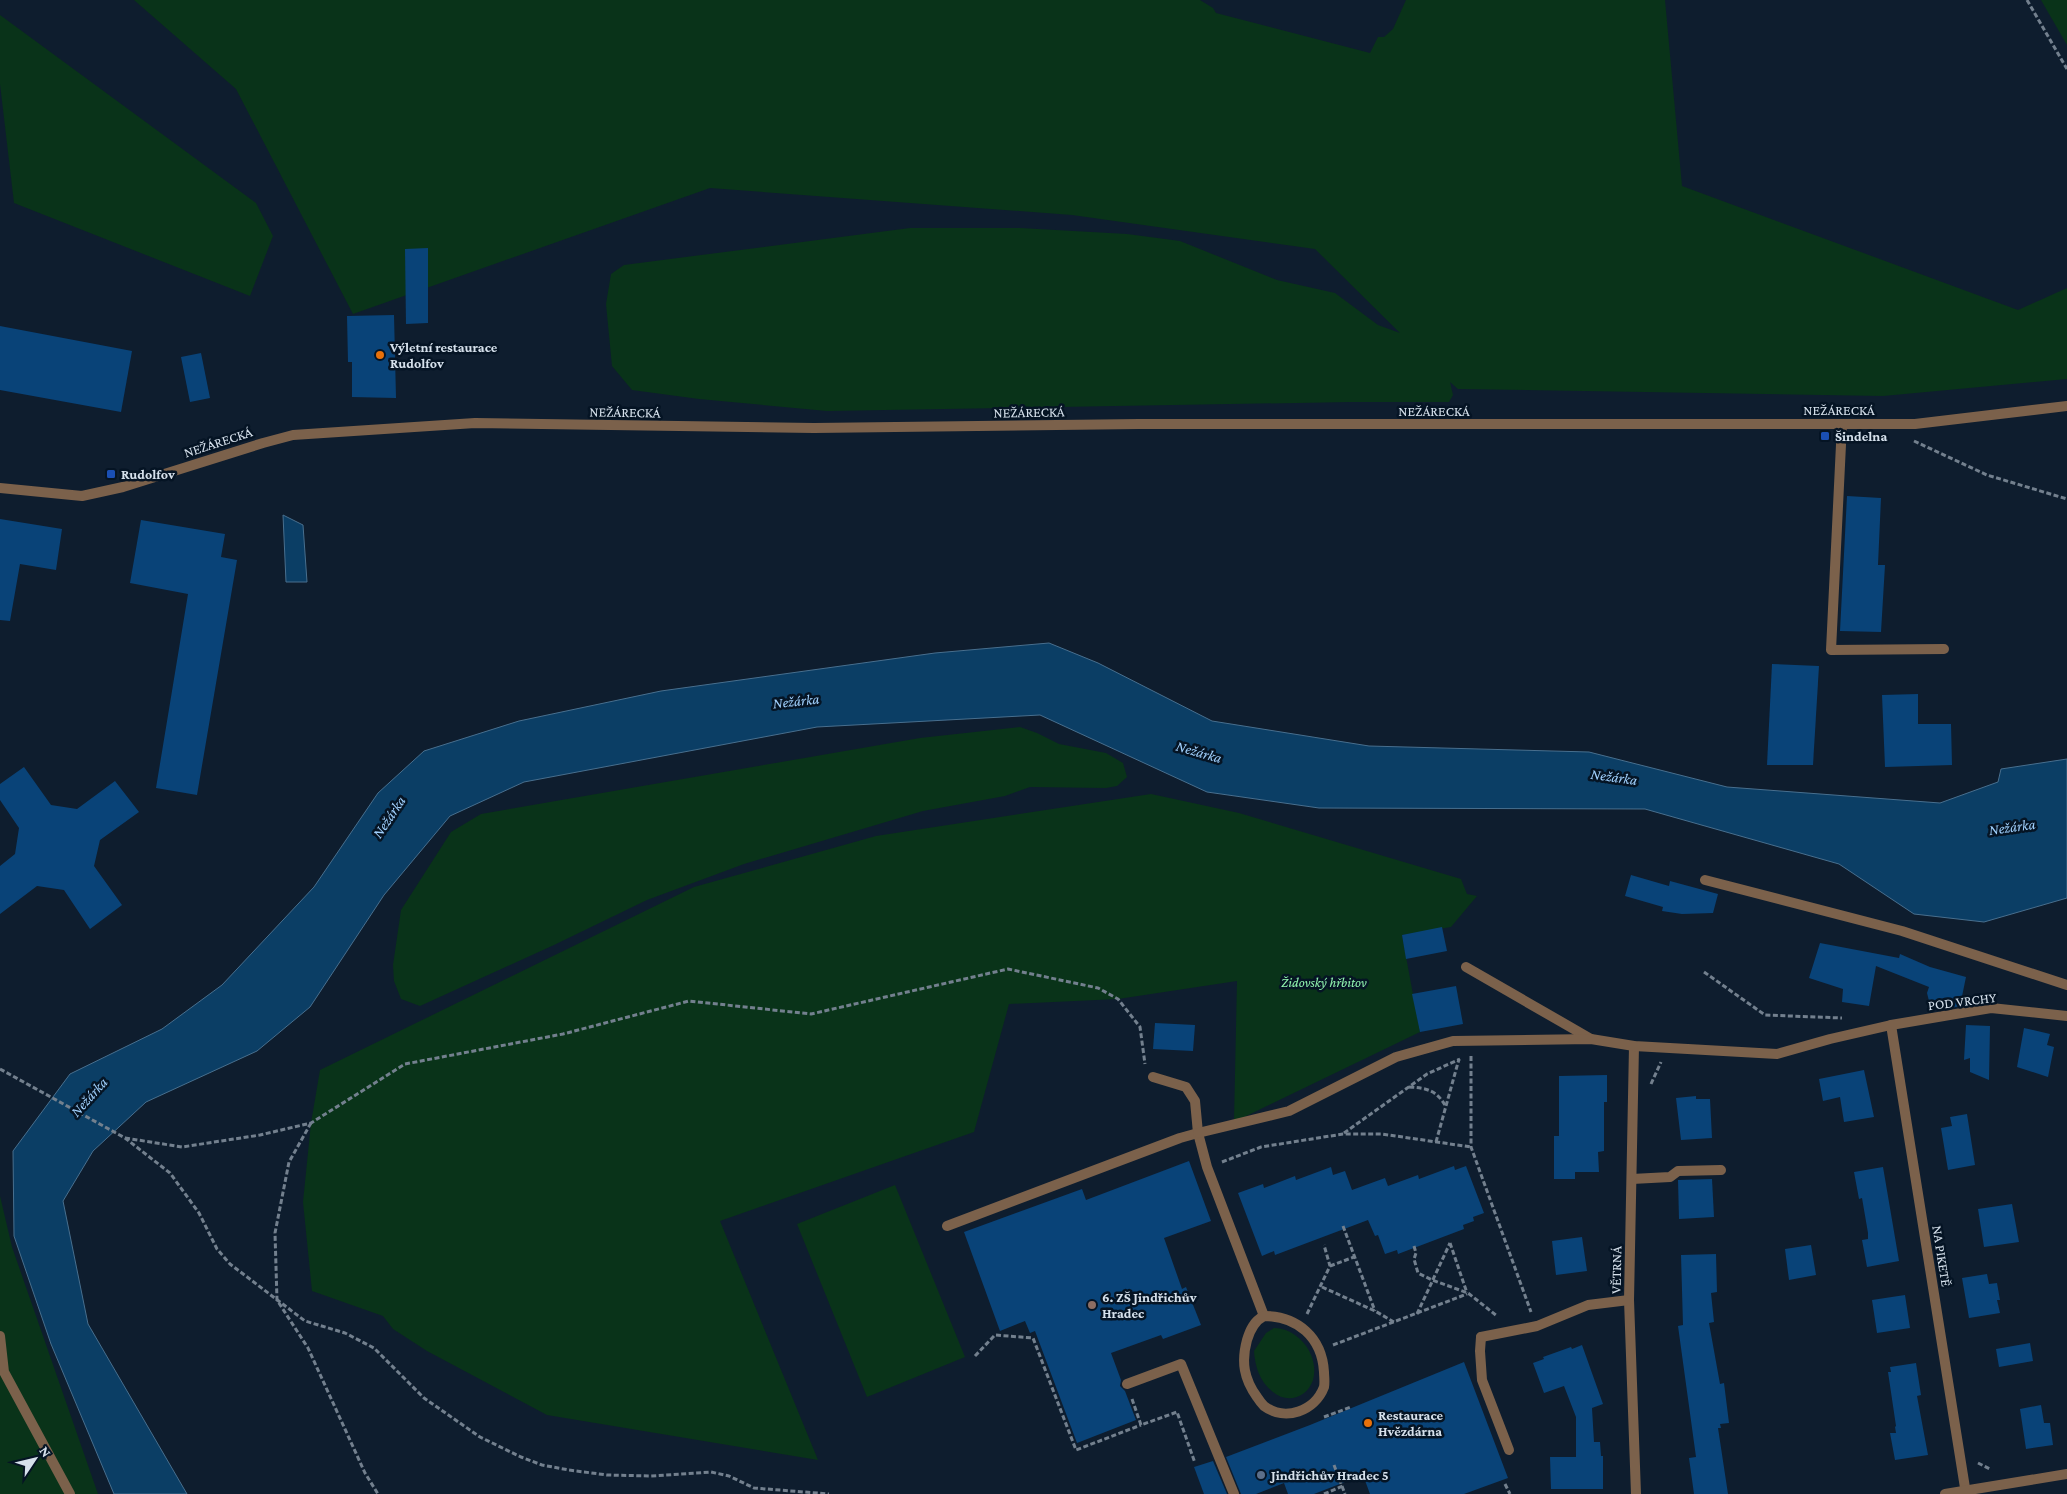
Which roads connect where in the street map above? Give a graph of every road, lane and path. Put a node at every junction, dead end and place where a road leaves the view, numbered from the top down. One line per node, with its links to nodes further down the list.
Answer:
1 (2027, 0): 2 (path)
2 (2067, 69)
3 (2067, 406): 4 (street, NEŽÁRECKÁ)
4 (1842, 424): 6 (street, NEŽÁRECKÁ); 8 (street)
5 (1911, 440): 7 (path)
6 (0, 488)
7 (2067, 499)
8 (1944, 649)
9 (1705, 880): 12 (street)
10 (1466, 967): 16 (street)
11 (1704, 972): 15 (path)
12 (2067, 985)
13 (2067, 1016): 14 (street, POD VRCHY)
14 (1891, 1024): 15 (street, POD VRCHY); 63 (street, NA PIKETĚ)
15 (1872, 1029): 17 (street, POD VRCHY)
16 (1591, 1039): 17 (street, POD VRCHY); 24 (street)
17 (1634, 1046): 31 (street, VĚTRNÁ)
18 (1471, 1056): 28 (path)
19 (0, 1069): 26 (path)
20 (1153, 1078): 23 (path); 24 (street)
21 (1409, 1087): 22 (path); 22 (path); 25 (path)
22 (1445, 1105): 27 (path)
23 (311, 1122): 26 (path); 41 (path)
24 (1198, 1133): 29 (street); 32 (street)
25 (1343, 1134): 27 (path); 29 (path)
26 (125, 1138): 41 (path)
27 (1436, 1142): 28 (path)
28 (1471, 1147): 46 (path)
29 (1207, 1167): 45 (street)
30 (1721, 1170): 31 (street)
31 (1632, 1179): 42 (street, VĚTRNÁ)
32 (947, 1226)
33 (1343, 1226): 36 (path)
34 (1324, 1245): 37 (path)
35 (1414, 1246): 38 (path)
36 (1354, 1257): 37 (path); 43 (path)
37 (1330, 1266): 39 (path)
38 (1432, 1280): 40 (path); 40 (path); 44 (path)
39 (1322, 1287): 43 (path); 49 (path)
40 (1468, 1293): 44 (path); 47 (path)
41 (277, 1300): 65 (path); 66 (path)
42 (1630, 1300): 57 (street); 71 (street, VĚTRNÁ)
43 (1375, 1311): 48 (path)
44 (1416, 1314): 48 (path)
45 (1264, 1316): 49 (street); 51 (street)
46 (1533, 1316)
47 (1498, 1318)
48 (1394, 1322): 51 (path)
49 (1301, 1326): 51 (street)
50 (0, 1336): 64 (street)
51 (1319, 1350)
52 (975, 1356): 56 (path)
53 (1127, 1384): 56 (path); 67 (street)
54 (1351, 1407): 55 (path)
55 (1317, 1419)
56 (1141, 1425): 58 (path)
57 (1509, 1450)
58 (1195, 1462)
59 (1334, 1464): 62 (path)
60 (2067, 1474): 63 (street)
61 (1505, 1484): 70 (path)
62 (1342, 1486): 68 (path); 69 (path)
63 (1965, 1492): 72 (street)
64 (70, 1494)
65 (378, 1494)
66 (830, 1494)
67 (1234, 1494)
68 (1324, 1494)
69 (1345, 1494)
70 (1510, 1494)
71 (1636, 1494)
72 (1945, 1494)

